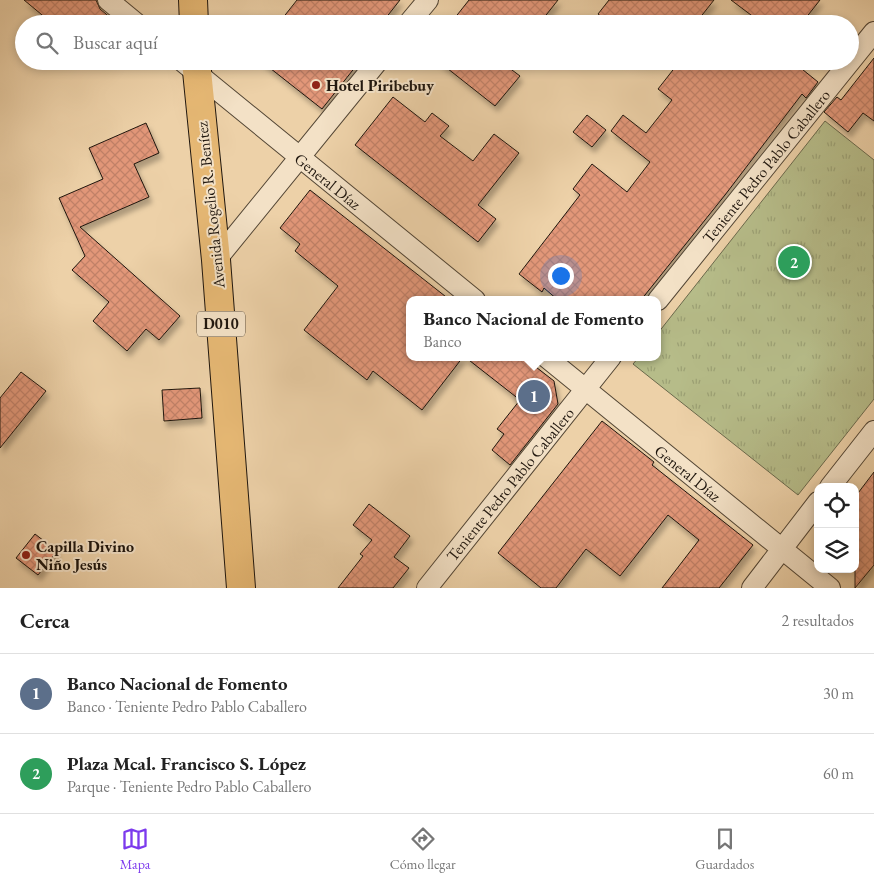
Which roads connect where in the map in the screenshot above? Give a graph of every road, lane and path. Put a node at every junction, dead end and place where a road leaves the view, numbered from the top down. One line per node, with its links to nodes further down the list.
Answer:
1 (108, 0): 4 (street)
2 (193, 0): 5 (main road)
3 (428, 0): 6 (street)
4 (126, 15)
5 (194, 15)
6 (416, 15)
7 (874, 32): 8 (street, Teniente Pedro Pablo Caballero)
8 (859, 51)
9 (192, 70): 14 (main road, Avenida Rogelio R. Benítez / D010)
10 (197, 70): 13 (street, General Díaz)
11 (371, 70): 13 (street)
12 (843, 70): 16 (street, Teniente Pedro Pablo Caballero)
13 (300, 158): 14 (street); 15 (street, General Díaz)
14 (216, 260): 24 (main road, Avenida Rogelio R. Benítez / D010)
15 (470, 296)
16 (661, 296)
17 (551, 361): 19 (street, General Díaz)
18 (608, 361): 19 (street, Teniente Pedro Pablo Caballero)
19 (585, 390): 23 (street, General Díaz); 25 (street, Teniente Pedro Pablo Caballero)
20 (874, 431): 21 (street)
21 (833, 483)
22 (814, 507): 23 (street)
23 (782, 548): 26 (street); 27 (street, General Díaz)
24 (241, 588)
25 (427, 588)
26 (752, 588)
27 (830, 588)

